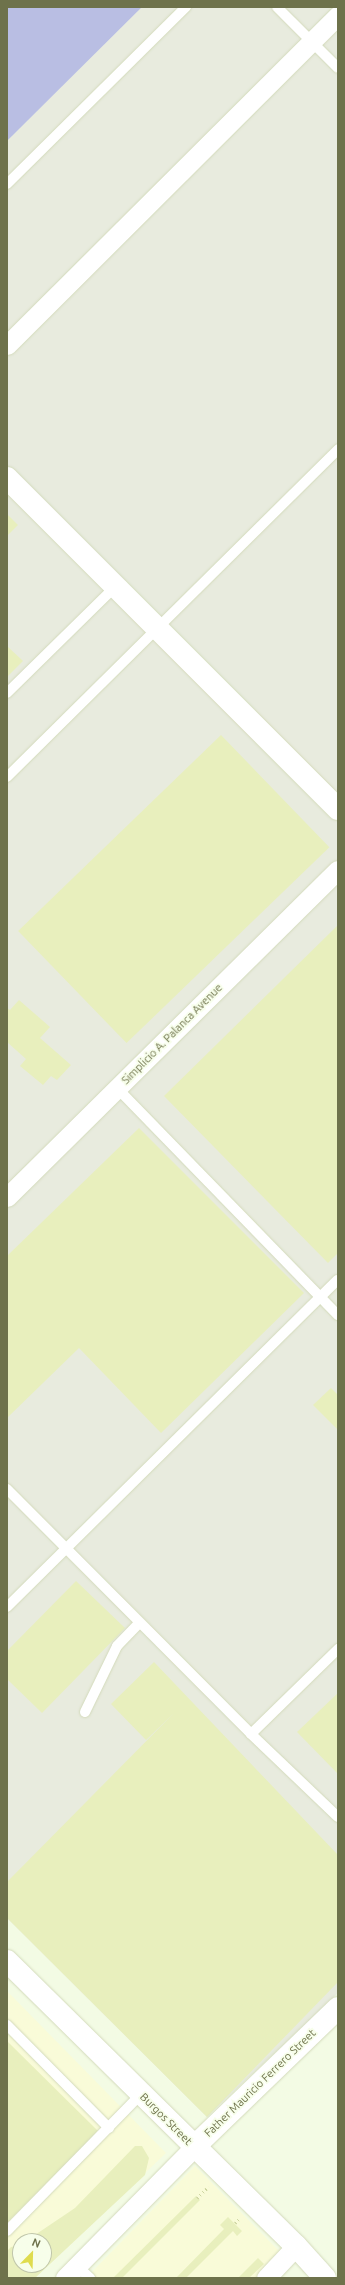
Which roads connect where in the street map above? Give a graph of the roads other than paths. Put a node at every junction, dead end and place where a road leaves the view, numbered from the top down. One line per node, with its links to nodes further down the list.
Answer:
1 (186, 7): 6 (lane)
2 (277, 7): 4 (lane)
3 (338, 15): 4 (street)
4 (312, 42): 5 (lane); 7 (street)
5 (338, 68)
6 (7, 184)
7 (7, 345)
8 (338, 449): 11 (lane)
9 (7, 478): 10 (street)
10 (116, 586): 11 (street); 12 (lane)
11 (158, 629): 13 (lane); 14 (street)
12 (7, 693)
13 (7, 777)
14 (338, 809)
15 (338, 870): 16 (street, Simplicio A. Palanca Avenue)
16 (117, 1088): 17 (street, Simplicio A. Palanca Avenue); 19 (lane)
17 (7, 1197)
18 (338, 1280): 19 (lane)
19 (320, 1297): 20 (lane); 22 (lane)
20 (338, 1315)
21 (7, 1489): 22 (lane)
22 (66, 1550): 23 (lane); 24 (lane)
23 (7, 1607)
24 (139, 1622): 26 (lane); 27 (lane)
25 (338, 1649): 27 (lane)
26 (85, 1712)
27 (251, 1734): 28 (lane)
28 (338, 1817)
29 (7, 1961): 32 (street, Burgos Street)
30 (338, 2008): 34 (street, Father Mauricio Ferrero Street)
31 (7, 2025): 33 (lane)
32 (141, 2094): 33 (lane); 34 (street, Burgos Street)
33 (109, 2128): 35 (lane)
34 (194, 2147): 36 (street, Burgos Street); 37 (street, Father Mauricio Ferrero Street)
35 (7, 2231)
36 (296, 2246): 38 (street, Burgos Street); 39 (street)
37 (78, 2274)
38 (323, 2275)
39 (266, 2278)

